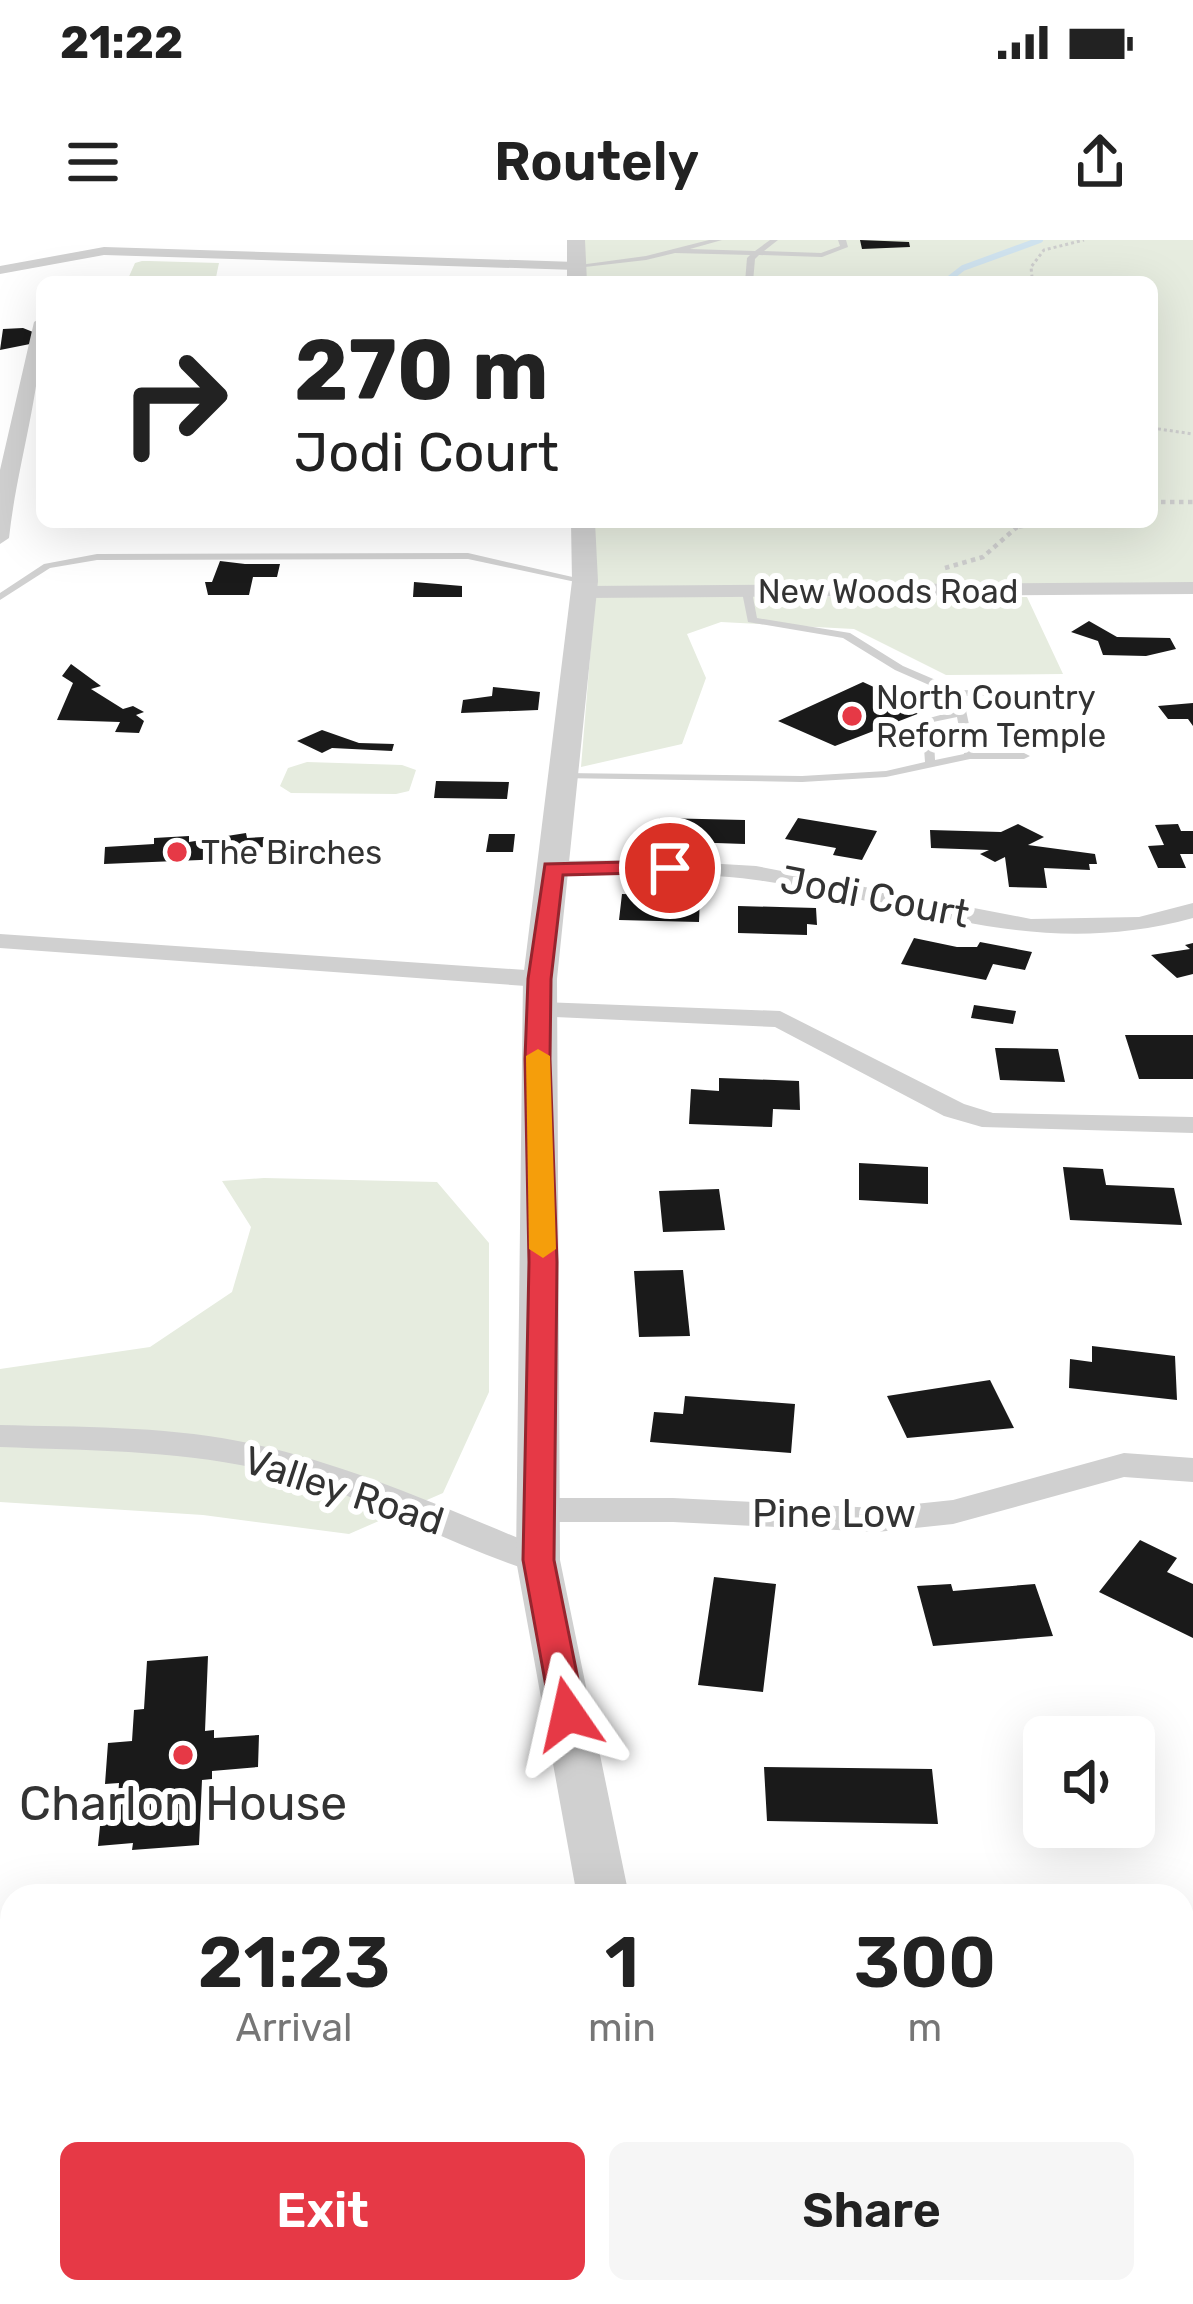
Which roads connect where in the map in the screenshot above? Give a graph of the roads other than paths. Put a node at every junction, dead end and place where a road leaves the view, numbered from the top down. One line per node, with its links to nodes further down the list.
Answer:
1 (576, 240): 9 (street)
2 (718, 240): 5 (lane)
3 (774, 240): 7 (lane)
4 (842, 240): 7 (lane)
5 (676, 251): 7 (lane); 9 (lane)
6 (62, 255): 8 (street); 9 (street); 10 (street)
7 (754, 255): 11 (lane)
8 (0, 270)
9 (577, 274)
10 (56, 276)
11 (750, 276)
12 (36, 349): 14 (street)
13 (584, 528): 15 (street)
14 (0, 538)
15 (585, 587): 17 (street, New Woods Road); 18 (lane); 25 (street)
16 (1193, 588): 17 (street, New Woods Road)
17 (747, 592): 19 (lane)
18 (0, 597)
19 (957, 693): 20 (lane); 21 (lane)
20 (1004, 693)
21 (962, 713): 22 (lane); 24 (lane)
22 (970, 756): 23 (lane); 24 (lane)
23 (1024, 756)
24 (930, 761): 25 (lane)
25 (563, 776): 26 (street)
26 (553, 868): 27 (street, Jodi Court); 29 (street)
27 (1193, 910)
28 (0, 941): 29 (street)
29 (541, 994): 30 (street); 33 (street)
30 (1193, 1125)
31 (0, 1436): 34 (street, Valley Road)
32 (1193, 1470): 33 (street, Pine Low)
33 (541, 1510): 34 (street)
34 (538, 1560): 35 (street)
35 (600, 1884)

